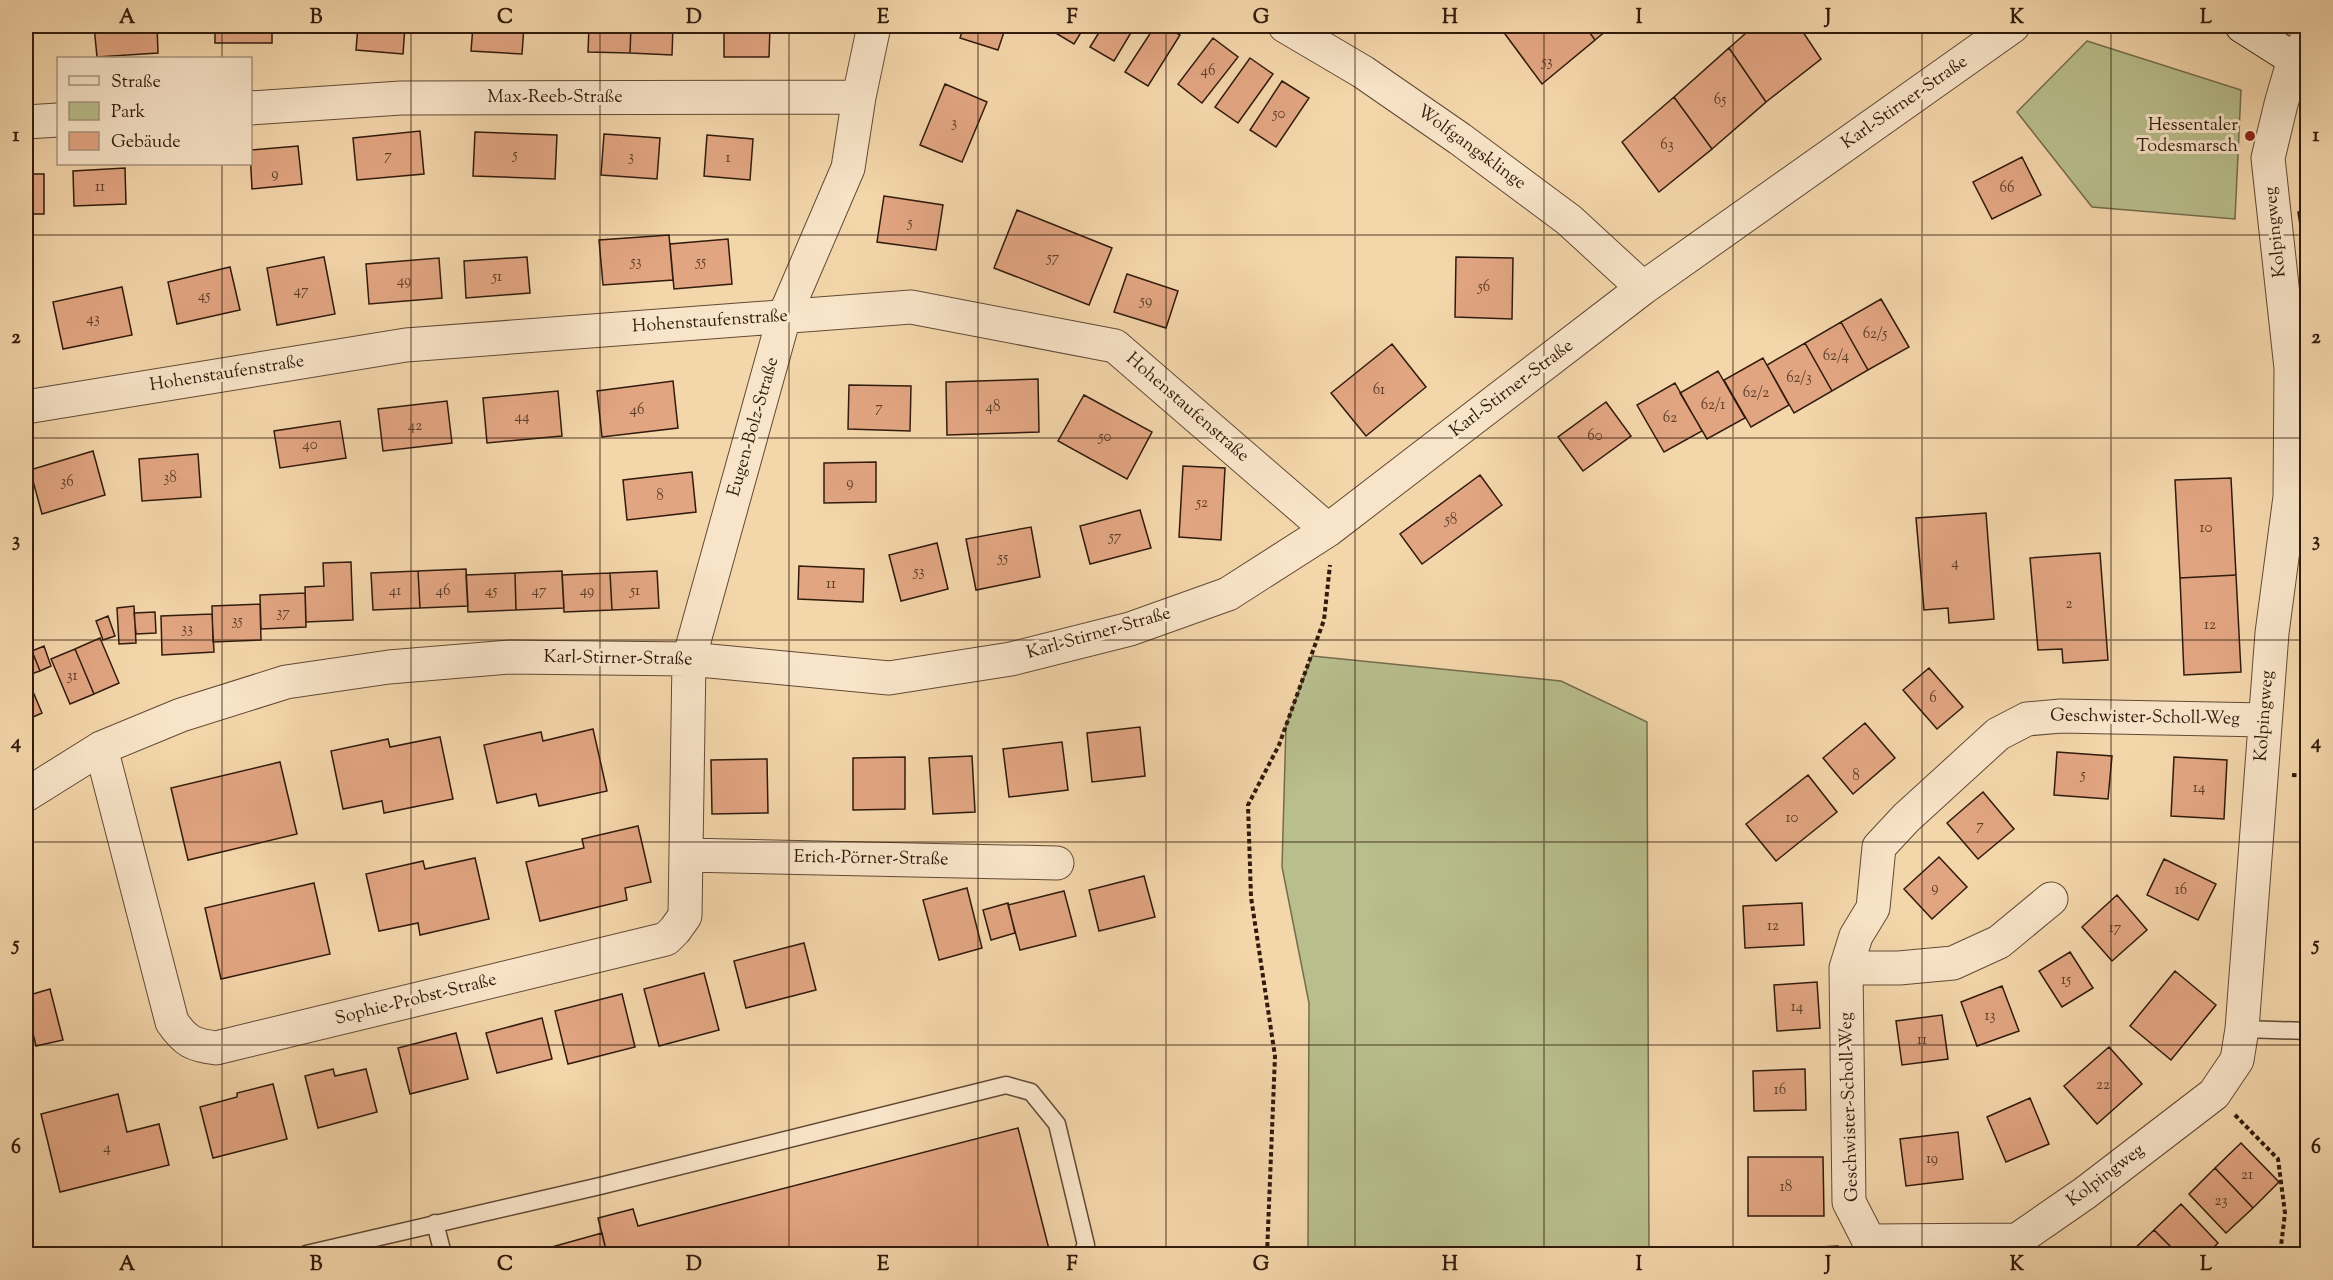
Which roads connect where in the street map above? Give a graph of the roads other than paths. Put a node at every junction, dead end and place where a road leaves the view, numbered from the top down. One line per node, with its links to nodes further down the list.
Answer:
1 (874, 26): 6 (street, Eugen-Bolz-Straße)
2 (1285, 26): 10 (street, Wolfgangsklinge)
3 (2013, 26): 10 (street, Karl-Stirner-Straße)
4 (2242, 26): 5 (street)
5 (2303, 54): 15 (street, Kolpingweg)
6 (859, 97): 7 (street, Max-Reeb-Straße); 11 (street, Eugen-Bolz-Straße)
7 (252, 108)
8 (57, 120): 9 (street)
9 (26, 122)
10 (1643, 288): 13 (street, Karl-Stirner-Straße)
11 (784, 317): 12 (street, Hohenstaufenstraße); 13 (street, Hohenstaufenstraße); 14 (street, Eugen-Bolz-Straße)
12 (26, 407)
13 (1328, 530): 14 (street, Karl-Stirner-Straße)
14 (689, 659): 16 (street, Karl-Stirner-Straße); 18 (street, Sophie-Probst-Straße)
15 (2265, 720): 21 (street, Geschwister-Scholl-Weg); 22 (street, Kolpingweg)
16 (101, 748): 17 (street, Karl-Stirner-Straße); 18 (street, Sophie-Probst-Straße)
17 (26, 795)
18 (686, 855): 19 (street, Erich-Pörner-Straße)
19 (1057, 863)
20 (2051, 900): 21 (street)
21 (1846, 968): 25 (street, Geschwister-Scholl-Weg)
22 (2242, 1029): 23 (lane); 26 (street, Kolpingweg)
23 (2307, 1031)
24 (435, 1223): 27 (lane); 28 (lane); 30 (lane)
25 (1869, 1248): 26 (street, Kolpingweg)
26 (1962, 1248)
27 (332, 1251): 29 (lane)
28 (1086, 1251)
29 (306, 1254)
30 (443, 1254)

